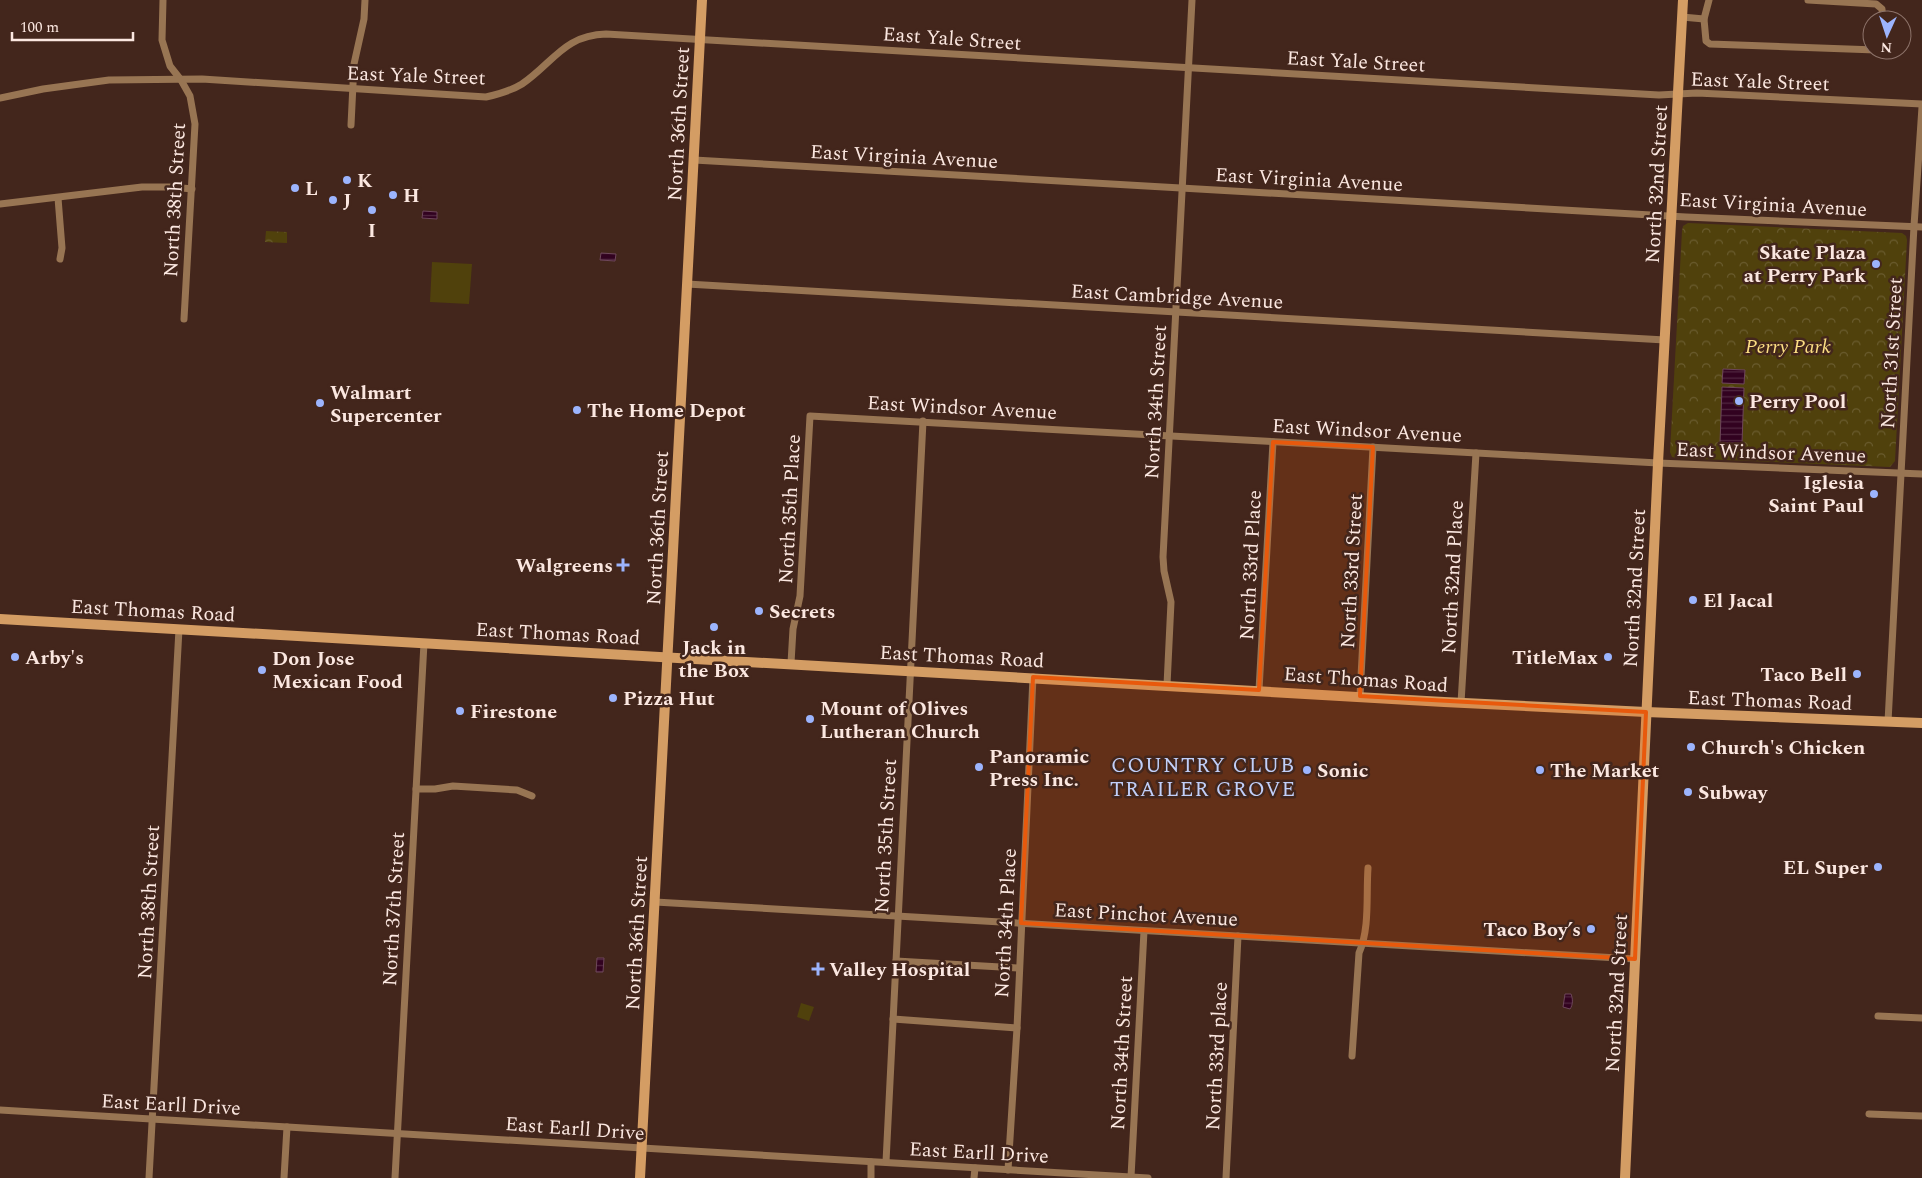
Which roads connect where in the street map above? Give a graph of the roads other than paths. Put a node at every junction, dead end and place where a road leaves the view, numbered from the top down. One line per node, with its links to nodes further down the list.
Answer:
1 (163, 0): 14 (street, North 38th Street)
2 (365, 0): 15 (street)
3 (702, 0): 11 (main road, North 36th Street)
4 (1192, 0): 13 (street, North 34th Street)
5 (1683, 0): 9 (main road, North 32nd Street)
6 (1709, 0): 10 (street)
7 (1808, 0): 8 (street)
8 (1882, 10)
9 (1682, 17): 10 (street); 16 (main road, North 32nd Street)
10 (1704, 19): 12 (street)
11 (700, 39): 13 (street, East Yale Street); 15 (street, East Yale Street); 20 (main road, North 36th Street)
12 (1862, 49)
13 (1189, 68): 16 (street, East Yale Street); 21 (street, North 34th Street)
14 (181, 80): 15 (street, East Yale Street); 17 (street, East Yale Street); 22 (street, North 38th Street)
15 (353, 89): 19 (street)
16 (1678, 94): 18 (street, East Yale Street); 25 (main road, North 32nd Street)
17 (0, 98)
18 (1922, 105): 26 (street, North 31st Street)
19 (351, 125)
20 (694, 160): 21 (street, East Virginia Avenue); 29 (main road, North 36th Street)
21 (1183, 188): 25 (street, East Virginia Avenue); 30 (street, North 34th Street)
22 (192, 189): 23 (street); 31 (street, North 38th Street)
23 (58, 198): 24 (street); 28 (street)
24 (0, 204)
25 (1671, 216): 26 (street, East Virginia Avenue); 32 (main road, North 32nd Street)
26 (1914, 226): 27 (street, East Virginia Avenue); 40 (street, North 31st Street)
27 (1922, 226)
28 (60, 259)
29 (687, 284): 30 (street, East Cambridge Avenue); 45 (main road, North 36th Street)
30 (1176, 312): 32 (street, East Cambridge Avenue); 35 (street, North 34th Street)
31 (184, 319)
32 (1665, 340): 39 (main road, North 32nd Street)
33 (810, 416): 34 (street, East Windsor Avenue); 46 (street, North 35th Place)
34 (923, 421): 35 (street, East Windsor Avenue); 47 (street, North 35th Street)
35 (1170, 435): 36 (street, East Windsor Avenue); 49 (street, North 34th Street)
36 (1273, 442): 37 (street, East Windsor Avenue); 50 (street, North 33rd Place)
37 (1373, 447): 38 (street, East Windsor Avenue); 51 (street, North 33rd Street)
38 (1476, 453): 39 (street, East Windsor Avenue); 52 (street, North 32nd Place)
39 (1658, 464): 40 (street, East Windsor Avenue); 53 (main road, North 32nd Street)
40 (1902, 473): 41 (street, East Windsor Avenue); 54 (street, North 31st Street)
41 (1922, 474)
42 (0, 619): 43 (main road, East Thomas Road)
43 (179, 629): 44 (main road, East Thomas Road); 76 (street, North 38th Street)
44 (424, 643): 45 (main road, East Thomas Road); 56 (street, North 37th Street)
45 (667, 657): 46 (main road, East Thomas Road); 59 (main road, North 36th Street)
46 (790, 663): 47 (main road, East Thomas Road)
47 (910, 670): 48 (main road, East Thomas Road); 60 (street, North 35th Street)
48 (1033, 677): 49 (main road, East Thomas Road); 61 (street, North 34th Place)
49 (1167, 685): 50 (main road, East Thomas Road)
50 (1259, 690): 51 (main road, East Thomas Road)
51 (1360, 696): 52 (main road, East Thomas Road)
52 (1461, 703): 53 (main road, East Thomas Road)
53 (1646, 712): 54 (main road, East Thomas Road); 65 (main road, North 32nd Street)
54 (1888, 722): 55 (main road, East Thomas Road)
55 (1922, 723)
56 (416, 789): 57 (street); 78 (street, North 37th Street)
57 (532, 796)
58 (1368, 868): 64 (street)
59 (655, 902): 60 (street, East Pinchot Avenue); 79 (main road, North 36th Street)
60 (898, 916): 61 (street, East Pinchot Avenue); 66 (street, North 35th Street)
61 (1021, 923): 62 (street, East Pinchot Avenue); 67 (street, North 34th Place)
62 (1144, 931): 63 (street, East Pinchot Avenue); 85 (street, North 34th Street)
63 (1238, 936): 64 (street, East Pinchot Avenue); 93 (street, North 33rd place)
64 (1363, 944): 65 (street, East Pinchot Avenue); 72 (street)
65 (1635, 960): 94 (main road, North 32nd Street)
66 (896, 961): 67 (street); 70 (street, North 35th Street)
67 (1019, 968): 71 (street, North 34th Place)
68 (1878, 1016): 69 (street)
69 (1922, 1018)
70 (893, 1021): 71 (street); 81 (street, North 35th Street)
71 (1017, 1028): 83 (street, North 34th Place)
72 (1352, 1056)
73 (0, 1110): 76 (street, East Earll Drive)
74 (1869, 1114): 75 (street)
75 (1922, 1116)
76 (152, 1120): 77 (street, East Earll Drive); 86 (street, North 38th Street)
77 (288, 1127): 78 (street, East Earll Drive); 87 (street)
78 (397, 1133): 79 (street, East Earll Drive); 88 (street, North 37th Street)
79 (642, 1148): 80 (street, East Earll Drive); 89 (main road, North 36th Street)
80 (871, 1162): 81 (street, East Earll Drive); 90 (street)
81 (886, 1162): 82 (street, East Earll Drive)
82 (975, 1168): 83 (street, East Earll Drive); 91 (street)
83 (1008, 1170): 84 (street, East Earll Drive)
84 (1078, 1176): 85 (street, East Earll Drive)
85 (1131, 1177): 92 (street, East Earll Drive)
86 (149, 1178)
87 (284, 1178)
88 (394, 1178)
89 (640, 1178)
90 (871, 1178)
91 (974, 1178)
92 (1148, 1178)
93 (1226, 1178)
94 (1625, 1178)

